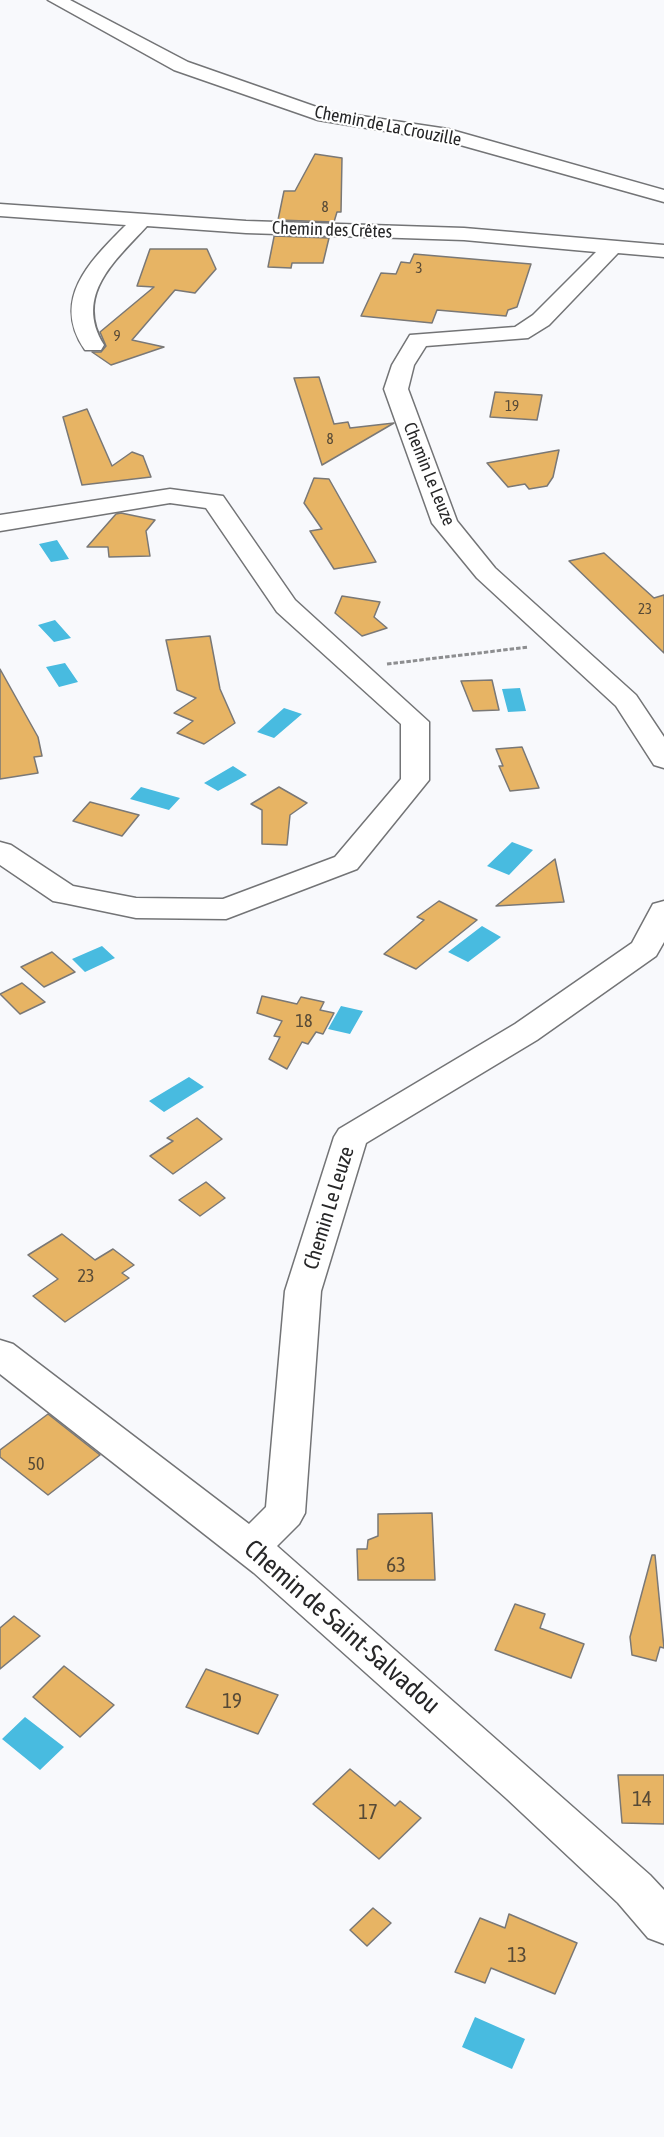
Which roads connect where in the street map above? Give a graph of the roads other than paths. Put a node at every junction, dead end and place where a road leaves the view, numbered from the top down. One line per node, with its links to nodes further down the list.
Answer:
1 (57, 0): 2 (street, Chemin de La Crouzille)
2 (664, 196)
3 (0, 210): 4 (street, Chemin des Crêtes)
4 (142, 220): 5 (street, Chemin des Crêtes); 7 (street)
5 (612, 247): 6 (street, Chemin des Crêtes); 9 (street, Chemin Le Leuze)
6 (664, 251)
7 (93, 345)
8 (0, 523): 10 (street)
9 (664, 759)
10 (0, 851)
11 (664, 911): 13 (street, Chemin Le Leuze)
12 (0, 1354): 13 (street, Chemin de Saint-Salvadou)
13 (251, 1547): 14 (street, Chemin de Saint-Salvadou)
14 (664, 1923)

